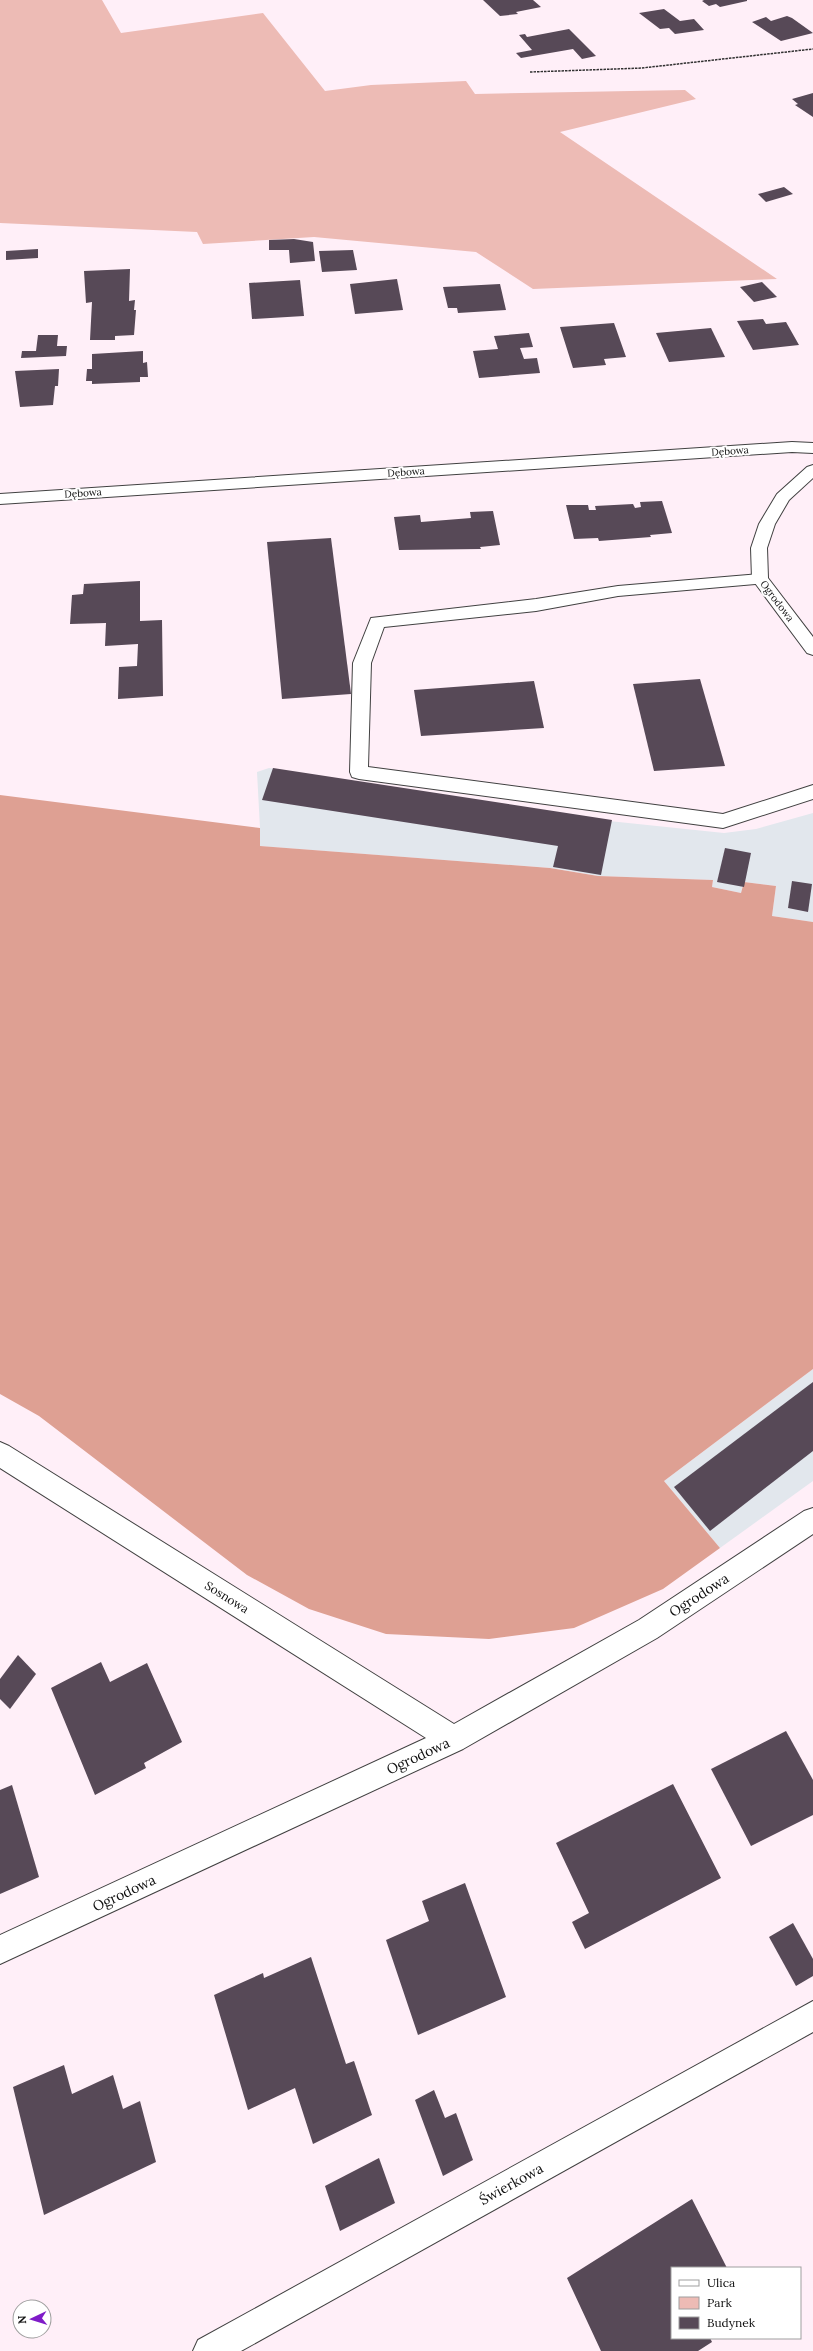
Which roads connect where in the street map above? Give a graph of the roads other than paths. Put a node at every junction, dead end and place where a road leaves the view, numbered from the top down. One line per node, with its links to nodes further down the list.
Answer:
1 (813, 448): 3 (street, Dębowa)
2 (813, 470): 4 (street, Ogrodowa)
3 (0, 499)
4 (760, 579): 5 (street, Ogrodowa); 6 (street)
5 (813, 649)
6 (813, 792)
7 (0, 1454): 9 (street, Sosnowa)
8 (813, 1520): 9 (street, Ogrodowa)
9 (453, 1739): 10 (street, Ogrodowa)
10 (0, 1950)
11 (813, 2016): 12 (street, Świerkowa)
12 (209, 2351)

